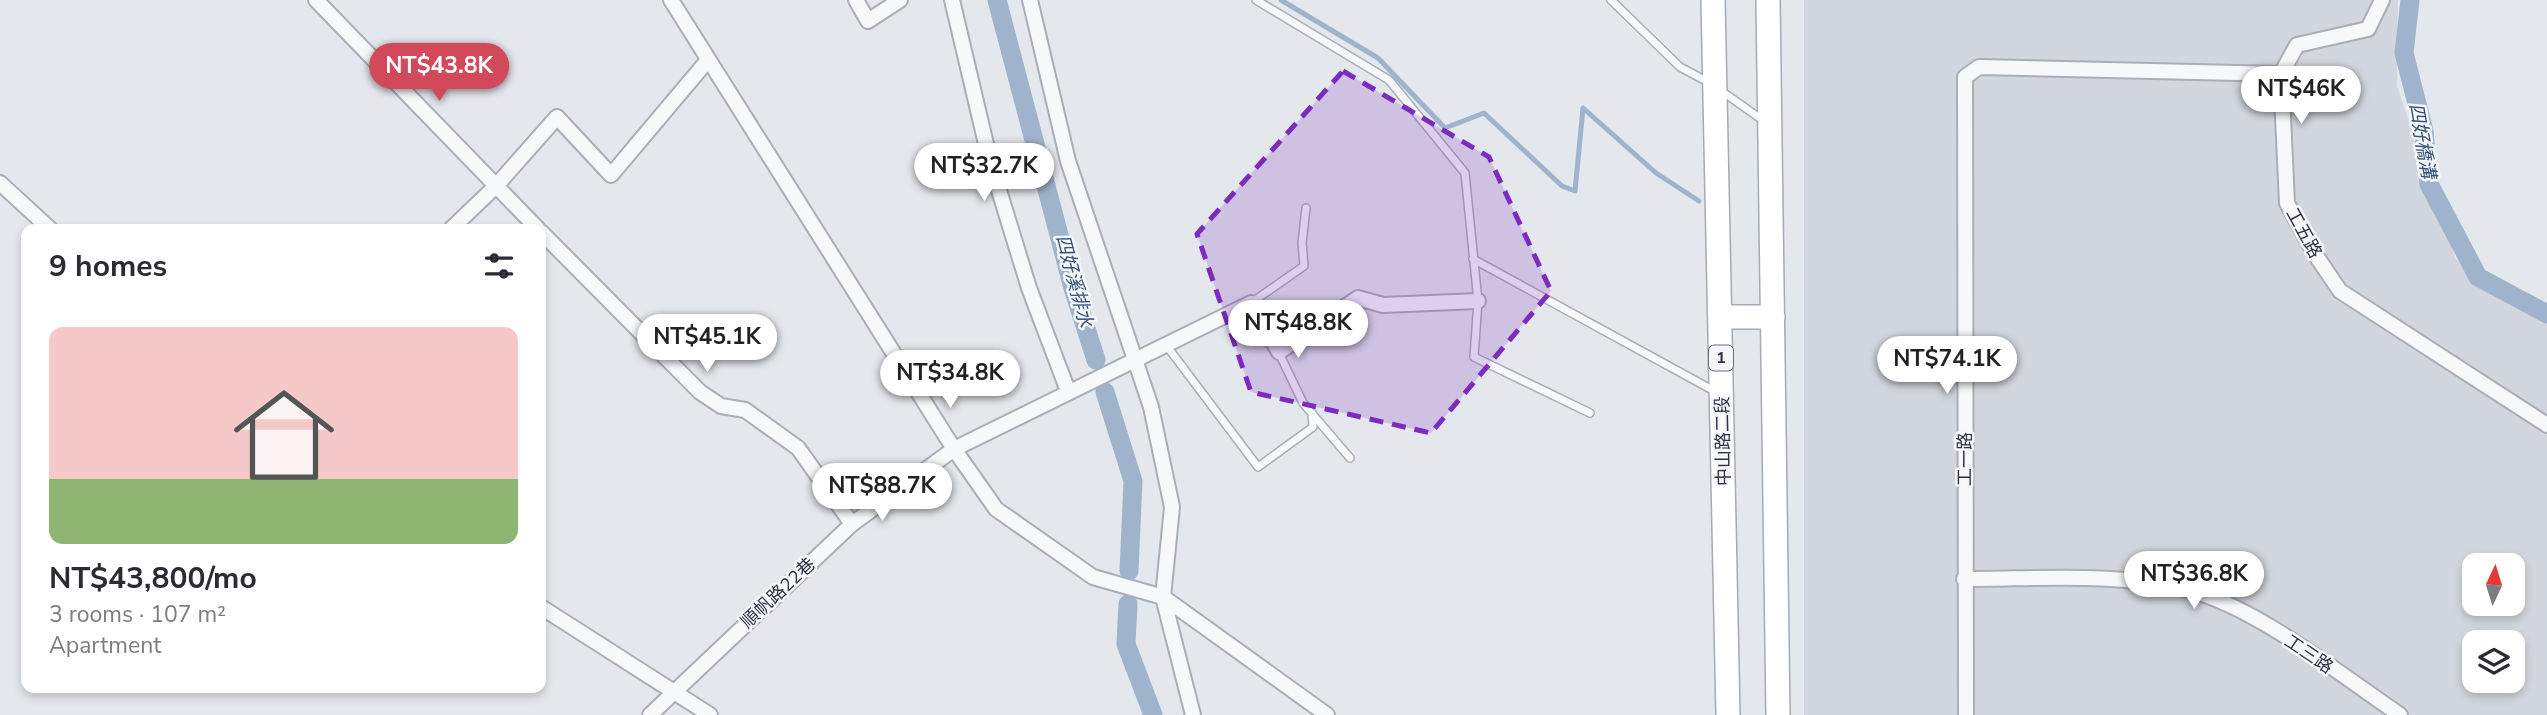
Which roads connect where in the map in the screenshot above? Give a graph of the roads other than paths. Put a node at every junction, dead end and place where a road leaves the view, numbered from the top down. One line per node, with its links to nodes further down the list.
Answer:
1 (316, 0): 17 (street)
2 (671, 0): 12 (street)
3 (856, 0): 4 (street)
4 (900, 0)
5 (951, 0): 31 (street)
6 (1030, 0): 30 (street)
7 (1256, 0): 23 (lane)
8 (1611, 0): 14 (lane)
9 (1713, 0): 14 (main road, 中山路二段 / 1)
10 (1768, 0): 15 (main road)
11 (2382, 0): 13 (street)
12 (708, 60): 17 (street); 36 (street)
13 (2281, 74): 35 (street, 工五路); 39 (street, 工一路)
14 (1715, 86): 15 (lane); 26 (main road, 中山路二段 / 1)
15 (1770, 126): 27 (main road)
16 (0, 183): 19 (street)
17 (496, 186): 20 (street); 21 (street)
18 (1306, 208): 25 (lane)
19 (45, 224)
20 (456, 224)
21 (534, 224)
22 (546, 236): 38 (street)
23 (1473, 258): 24 (lane); 32 (lane)
24 (1478, 301): 29 (street); 34 (lane)
25 (1251, 303): 28 (street, 順帆路22巷); 29 (street)
26 (1720, 317): 27 (main road); 32 (main road, 中山路二段 / 1)
27 (1773, 317): 48 (main road)
28 (1166, 344): 30 (street, 順帆路22巷); 33 (lane)
29 (1279, 352): 33 (lane)
30 (1134, 360): 31 (street, 順帆路22巷); 40 (street)
31 (1068, 391): 36 (street, 順帆路22巷)
32 (1722, 395): 47 (main road, 中山路二段 / 1)
33 (1312, 413): 37 (lane)
34 (1590, 413)
35 (2547, 425)
36 (954, 449): 38 (street, 順帆路22巷); 40 (street)
37 (1350, 458)
38 (852, 524): 42 (street, 順帆路22巷)
39 (1965, 579): 49 (street, 工一路); 50 (street, 工三路)
40 (1163, 597): 45 (street); 46 (street)
41 (546, 610): 42 (street)
42 (671, 693): 43 (street, 順帆路22巷); 44 (street)
43 (650, 715)
44 (710, 715)
45 (1192, 715)
46 (1327, 715)
47 (1728, 715)
48 (1778, 715)
49 (1966, 715)
50 (2400, 715)

